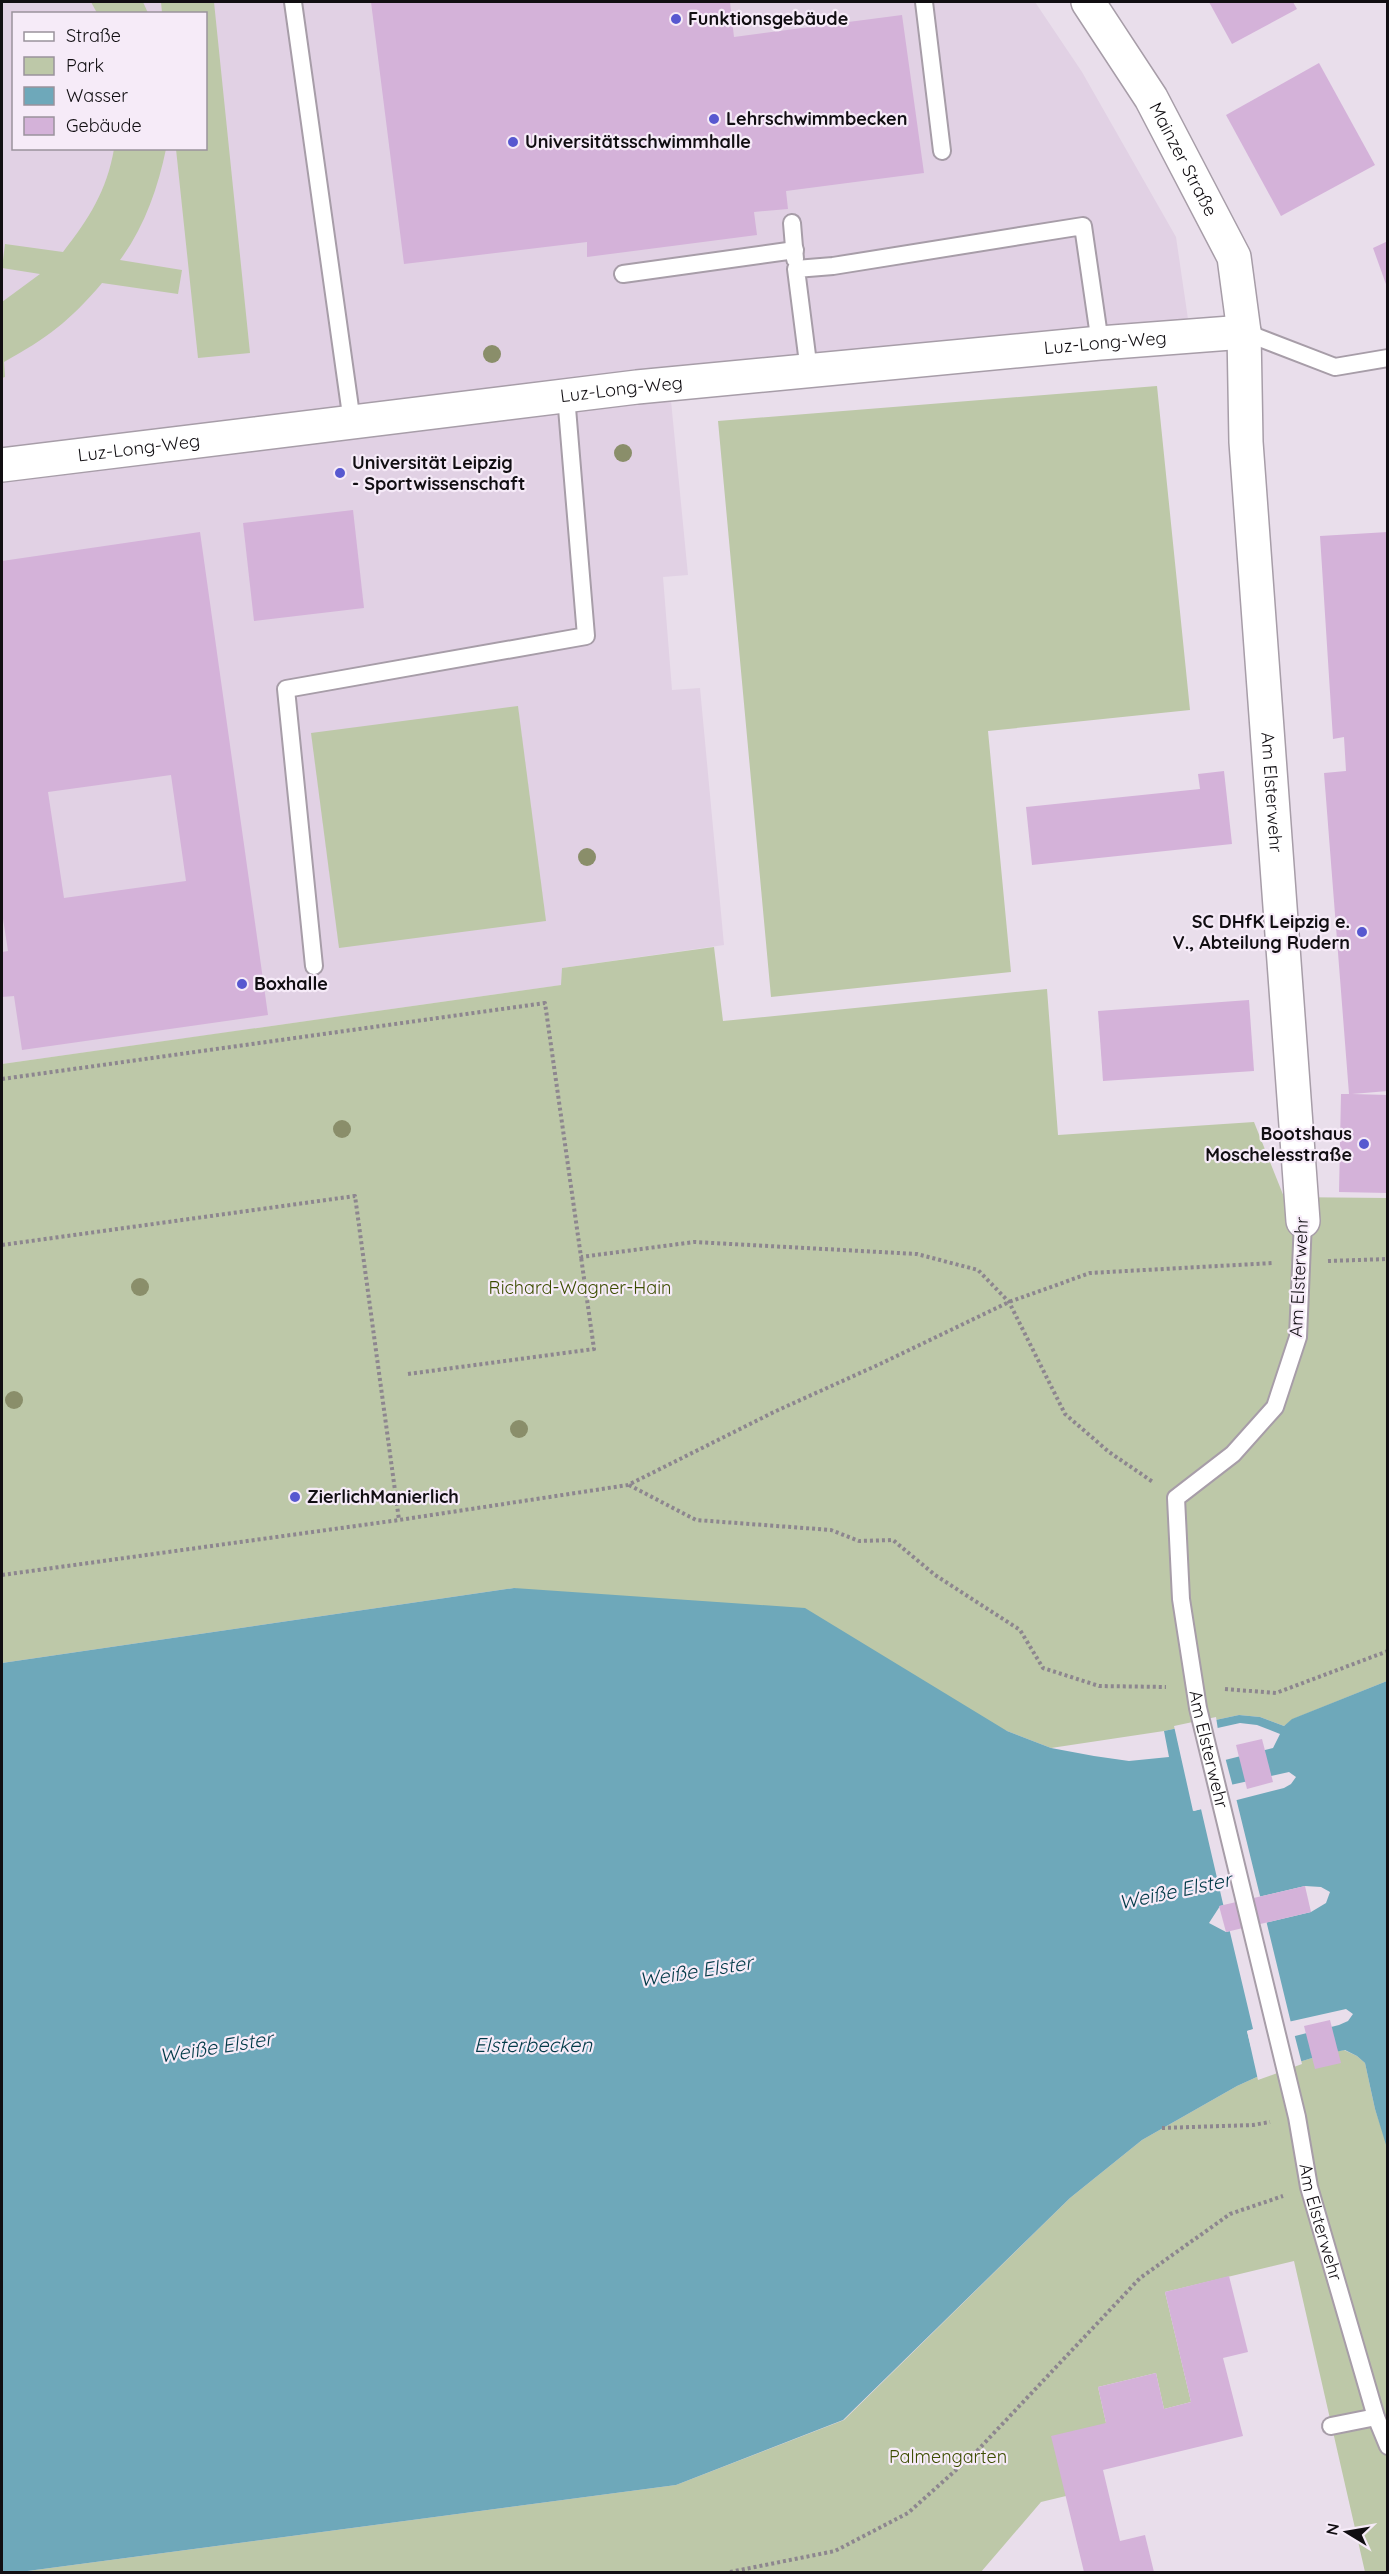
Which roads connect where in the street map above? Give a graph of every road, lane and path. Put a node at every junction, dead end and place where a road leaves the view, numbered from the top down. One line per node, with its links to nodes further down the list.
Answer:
1 (293, 2): 14 (lane)
2 (924, 2): 4 (lane)
3 (1088, 2): 9 (street, Mainzer Straße)
4 (942, 151)
5 (792, 223): 6 (lane)
6 (795, 250): 7 (lane); 8 (lane)
7 (796, 269): 10 (lane); 12 (lane)
8 (623, 274)
9 (1244, 332): 10 (street, Luz-Long-Weg); 11 (lane); 18 (street, Am Elsterwehr)
10 (1100, 343): 12 (street, Luz-Long-Weg)
11 (1388, 358)
12 (809, 371): 13 (street, Luz-Long-Weg)
13 (566, 396): 14 (street, Luz-Long-Weg); 16 (lane)
14 (352, 422): 15 (street, Luz-Long-Weg)
15 (2, 465)
16 (314, 966)
17 (2, 1079): 20 (path)
18 (1303, 1221): 22 (lane, Am Elsterwehr)
19 (2, 1245): 27 (path)
20 (581, 1257): 23 (path); 24 (path)
21 (1388, 1259): 22 (path)
22 (1302, 1262): 23 (path); 26 (lane, Am Elsterwehr)
23 (1009, 1302): 25 (path); 26 (path)
24 (408, 1374)
25 (628, 1485): 27 (path); 30 (path)
26 (1176, 1498): 30 (lane, Am Elsterwehr)
27 (399, 1520): 28 (path)
28 (2, 1575)
29 (1388, 1651): 30 (path)
30 (1195, 1687): 31 (lane, Am Elsterwehr)
31 (1296, 2113): 32 (path); 33 (lane, Am Elsterwehr)
32 (1162, 2128)
33 (1309, 2187): 34 (lane, Am Elsterwehr); 37 (path)
34 (1376, 2417): 35 (lane); 36 (lane, Am Elsterwehr)
35 (1331, 2426)
36 (1388, 2446)
37 (730, 2572)

